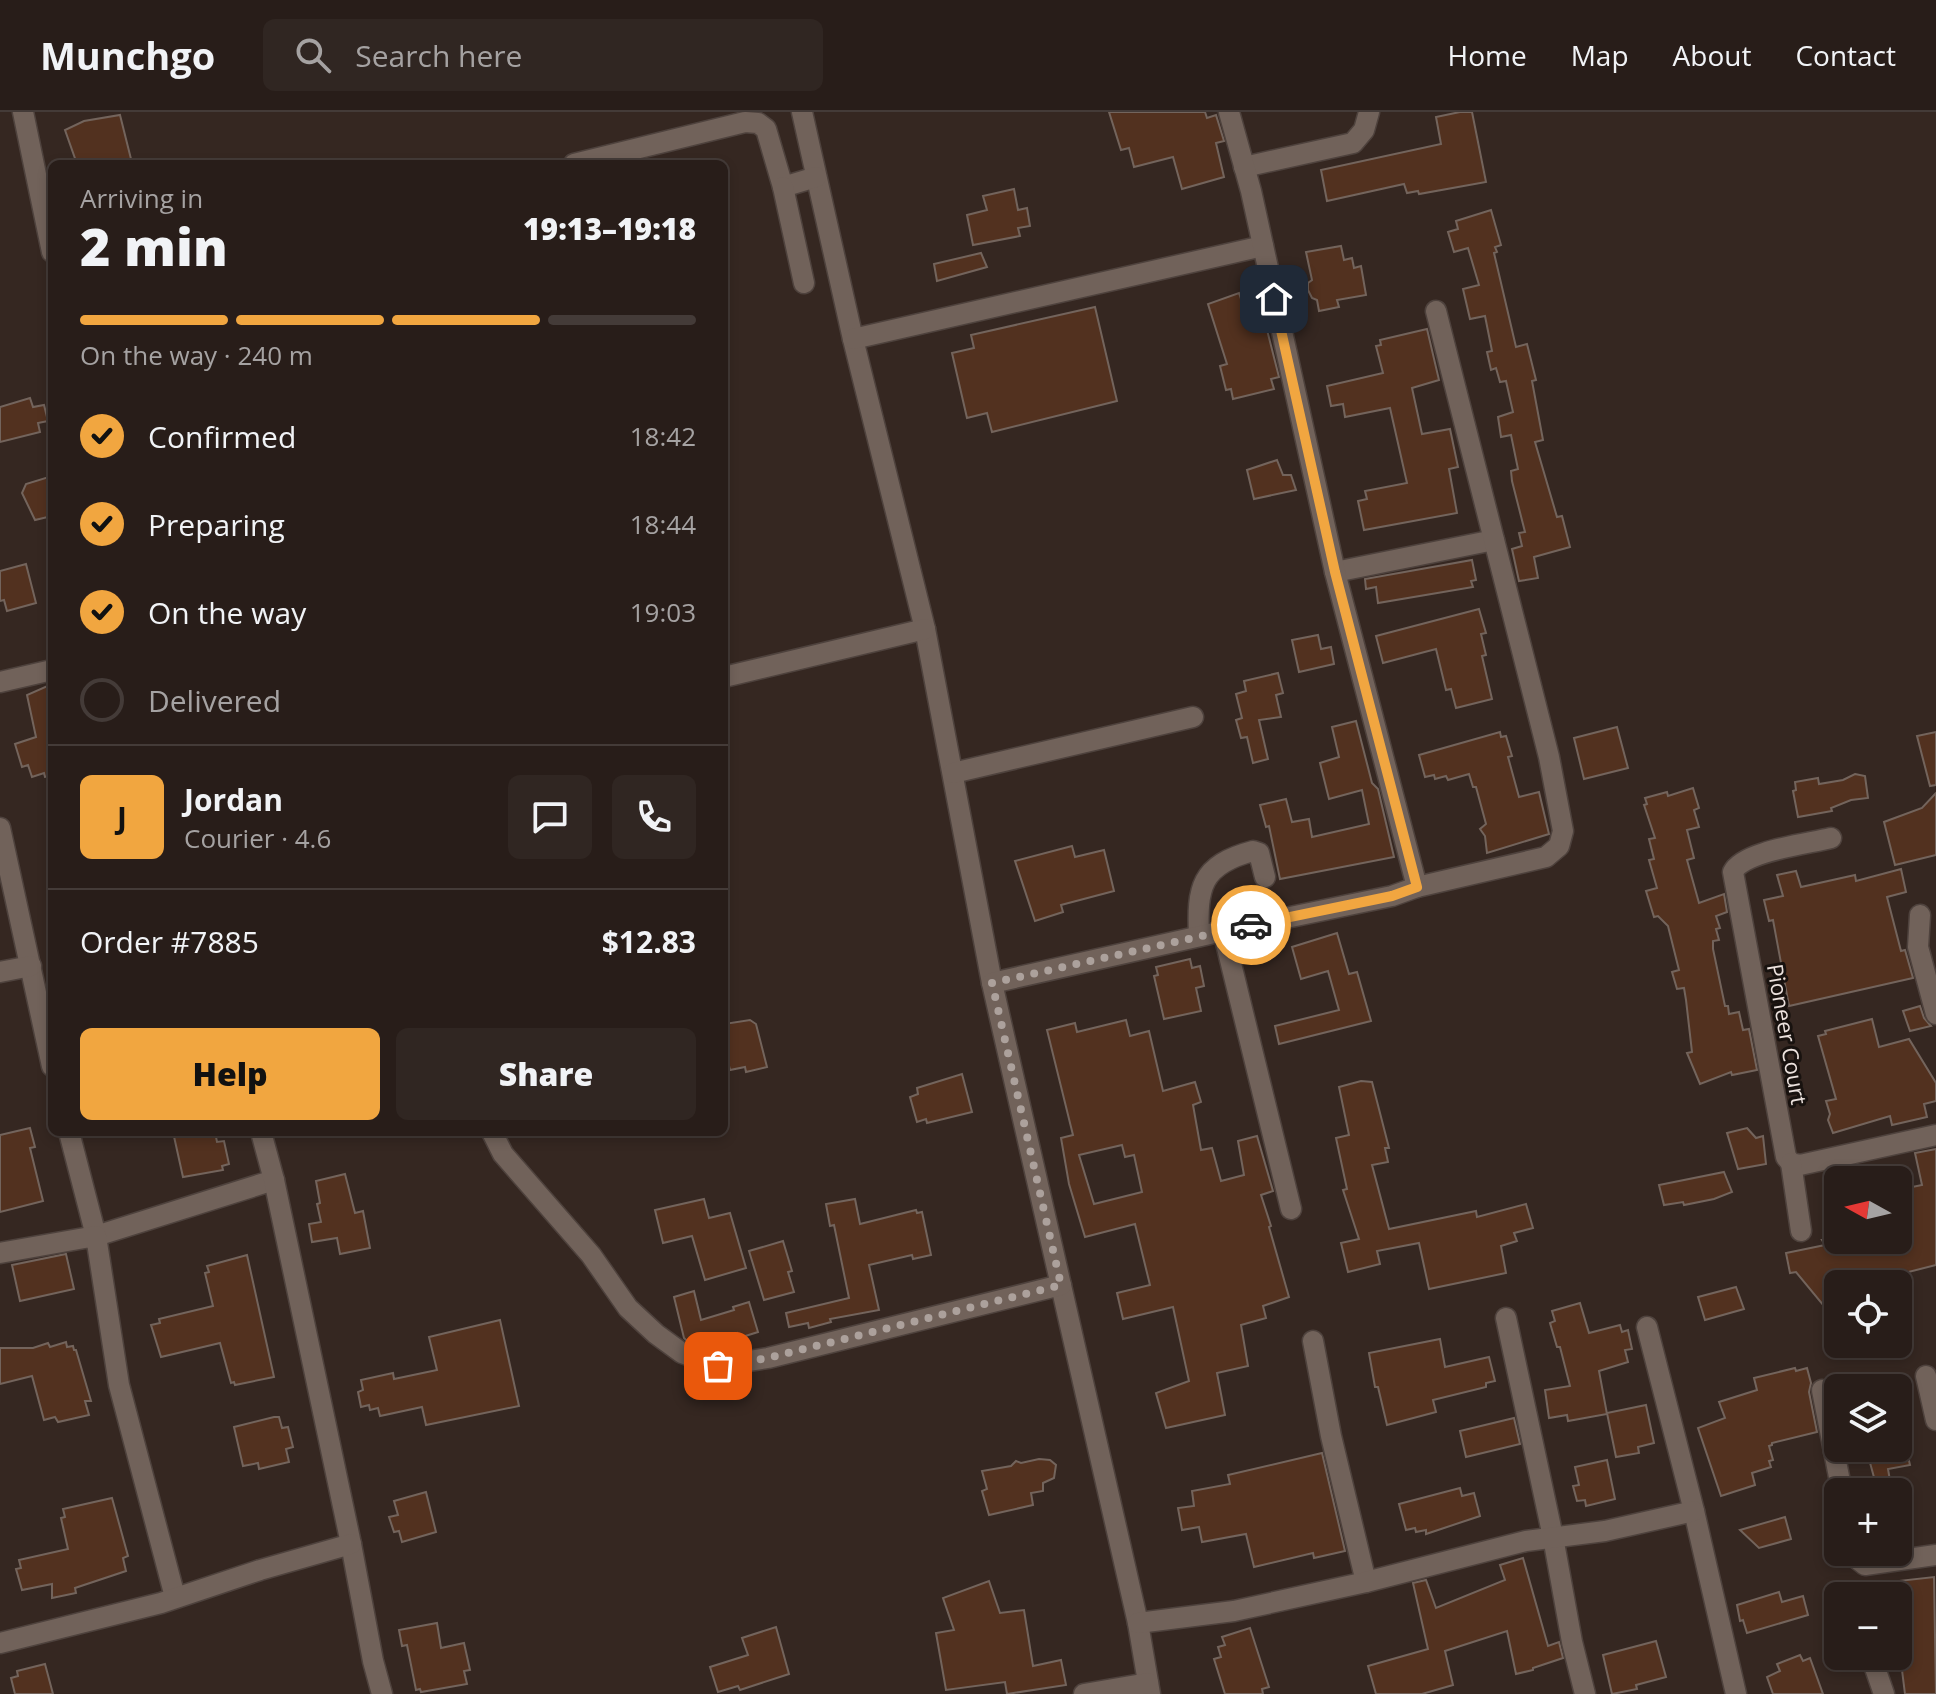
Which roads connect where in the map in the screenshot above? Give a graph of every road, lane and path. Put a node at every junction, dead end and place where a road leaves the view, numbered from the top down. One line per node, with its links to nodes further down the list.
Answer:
1 (23, 112): 9 (street)
2 (802, 112): 7 (street)
3 (1229, 112): 6 (street)
4 (1369, 112): 6 (street)
5 (590, 160): 8 (street)
6 (1244, 167): 10 (street)
7 (816, 177): 8 (street); 13 (street)
8 (783, 187): 11 (street)
9 (48, 233)
10 (1263, 246): 13 (street); 15 (street)
11 (804, 283)
12 (1436, 311): 14 (street)
13 (853, 339): 16 (street)
14 (1494, 540): 15 (street); 25 (street)
15 (1335, 572): 25 (street)
16 (925, 629): 18 (street); 21 (street)
17 (48, 671): 19 (street)
18 (728, 676)
19 (0, 682)
20 (1193, 717): 21 (street)
21 (953, 773): 31 (street)
22 (0, 828): 29 (street)
23 (1831, 838): 38 (street, Pioneer Court)
24 (1265, 877): 28 (street)
25 (1417, 887): 27 (street)
26 (1920, 915): 32 (street)
27 (1223, 931): 28 (street); 40 (street)
28 (1199, 936): 31 (street)
29 (31, 966): 30 (street); 33 (street)
30 (0, 972)
31 (992, 983): 44 (street)
32 (1936, 1014)
33 (48, 1047)
34 (1936, 1135): 38 (street)
35 (70, 1136): 42 (street)
36 (262, 1136): 39 (street)
37 (494, 1136): 44 (street)
38 (1791, 1163): 41 (street)
39 (274, 1180): 42 (street); 54 (street)
40 (1291, 1209)
41 (1801, 1231)
42 (96, 1236): 43 (street); 58 (street)
43 (0, 1253)
44 (1061, 1285): 59 (street)
45 (1506, 1318): 53 (street)
46 (1647, 1327): 52 (street)
47 (1313, 1341): 57 (street)
48 (1926, 1376): 50 (street)
49 (1822, 1390): 51 (street)
50 (1936, 1420)
51 (1839, 1478)
52 (1694, 1511): 53 (street); 66 (street)
53 (1553, 1537): 57 (street); 65 (street)
54 (351, 1544): 58 (street); 63 (street)
55 (1936, 1555): 56 (street)
56 (1912, 1558)
57 (1366, 1582): 59 (street)
58 (175, 1597): 60 (street)
59 (1138, 1623): 62 (street)
60 (0, 1643)
61 (1876, 1670): 67 (street)
62 (1149, 1689): 64 (street)
63 (382, 1694)
64 (1084, 1694)
65 (1585, 1694)
66 (1736, 1694)
67 (1884, 1694)

